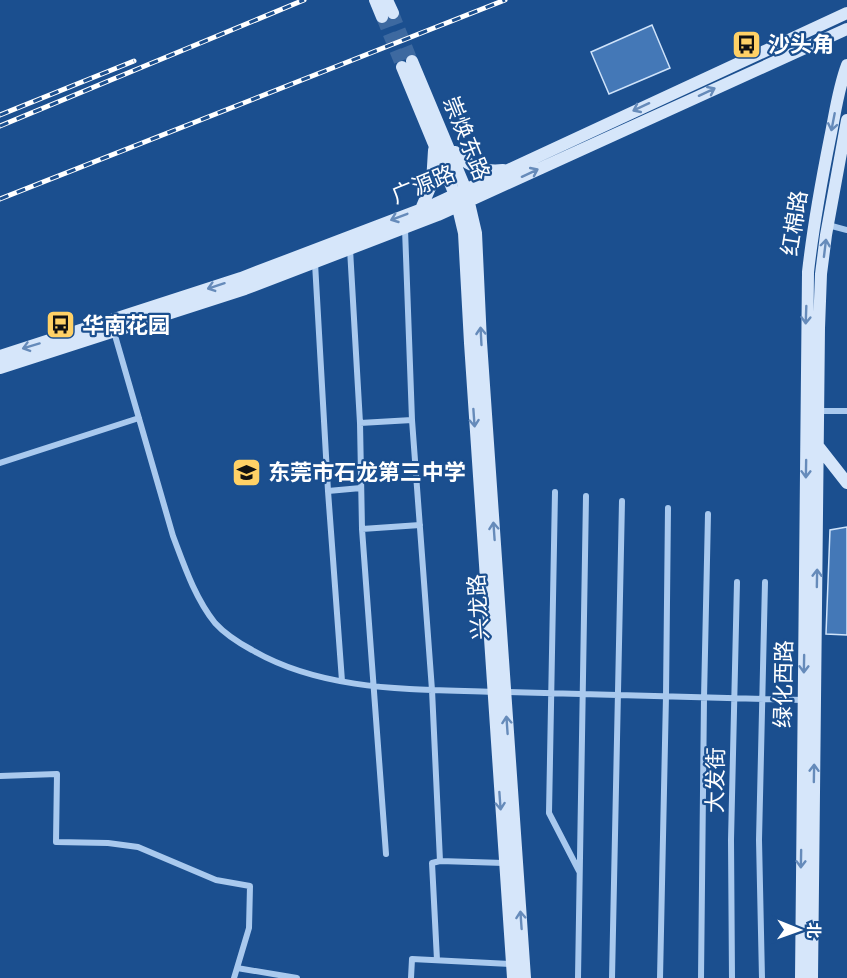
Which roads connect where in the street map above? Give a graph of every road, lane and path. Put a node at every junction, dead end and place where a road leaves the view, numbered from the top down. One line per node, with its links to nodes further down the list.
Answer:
1 (375, 0): 2 (main road)
2 (387, 0)
3 (847, 13): 9 (main road, 广源路, one-way to 9)
4 (847, 28): 10 (main road, 广源路, one-way to 4)
5 (407, 64): 8 (main road, 崇焕东路)
6 (847, 65): 21 (main road, 红棉路, one-way to 21)
7 (847, 120): 12 (main road, 红棉路)
8 (440, 142): 9 (main road); 10 (main road, 崇焕东路); 11 (main road)
9 (510, 170): 10 (main road, 广源路)
10 (462, 198): 11 (main road, 广源路); 13 (main road, 广源路); 15 (main road, 崇焕东路)
11 (421, 209): 19 (main road, 广源路, one-way to 19)
12 (828, 225): 14 (street); 21 (main road, 红棉路, one-way to 12)
13 (405, 228): 16 (main road, 广源路); 25 (street)
14 (847, 230)
15 (470, 233): 45 (main road, 兴龙路)
16 (350, 249): 17 (main road, 广源路); 26 (street)
17 (315, 263): 18 (main road, 广源路); 32 (street)
18 (114, 332): 20 (main road, 广源路); 24 (street)
19 (0, 356)
20 (0, 368)
21 (813, 390): 22 (main road, 绿化西路)
22 (813, 411): 23 (street); 27 (main road, 绿化西路); 28 (main road, 绿化西路)
23 (847, 411)
24 (139, 418): 29 (street); 42 (street)
25 (412, 420): 26 (street); 38 (street)
26 (360, 423): 31 (street)
27 (806, 431): 28 (main road); 53 (main road, 绿化西路, one-way to 53)
28 (819, 447): 30 (main road); 74 (main road, 绿化西路, one-way to 28)
29 (0, 463)
30 (847, 483)
31 (361, 488): 32 (street); 39 (street)
32 (328, 491): 42 (street)
33 (555, 492): 46 (street)
34 (586, 496): 47 (street)
35 (622, 501): 48 (street)
36 (668, 508): 49 (street)
37 (708, 514): 50 (street)
38 (420, 525): 39 (street); 44 (street)
39 (362, 529): 43 (street)
40 (737, 582): 51 (street, 大发街)
41 (765, 582): 52 (street)
42 (342, 681): 43 (street)
43 (374, 686): 44 (street); 55 (street)
44 (432, 690): 45 (street); 56 (street)
45 (499, 692): 46 (street); 57 (main road, 兴龙路, one-way to 57); 66 (main road, 兴龙路, one-way to 45)
46 (551, 694): 47 (street); 58 (street)
47 (582, 695): 48 (street); 58 (street)
48 (618, 695): 49 (street); 68 (street)
49 (666, 696): 50 (street); 69 (street)
50 (704, 698): 51 (street); 70 (street)
51 (734, 699): 52 (street); 71 (street, 大发街)
52 (763, 699): 53 (street); 72 (street)
53 (803, 700): 73 (main road, 绿化西路, one-way to 73)
54 (0, 776): 61 (street)
55 (386, 854)
56 (440, 861): 57 (street); 59 (street)
57 (504, 862): 60 (main road, 兴龙路)
58 (580, 872): 67 (street)
59 (437, 960): 60 (street); 64 (street)
60 (512, 964): 65 (main road, 兴龙路)
61 (237, 968): 62 (street); 63 (street)
62 (234, 978)
63 (297, 978)
64 (411, 978)
65 (513, 978)
66 (525, 978)
67 (578, 978)
68 (612, 978)
69 (660, 978)
70 (701, 978)
71 (732, 978)
72 (762, 978)
73 (801, 978)
74 (812, 978)

